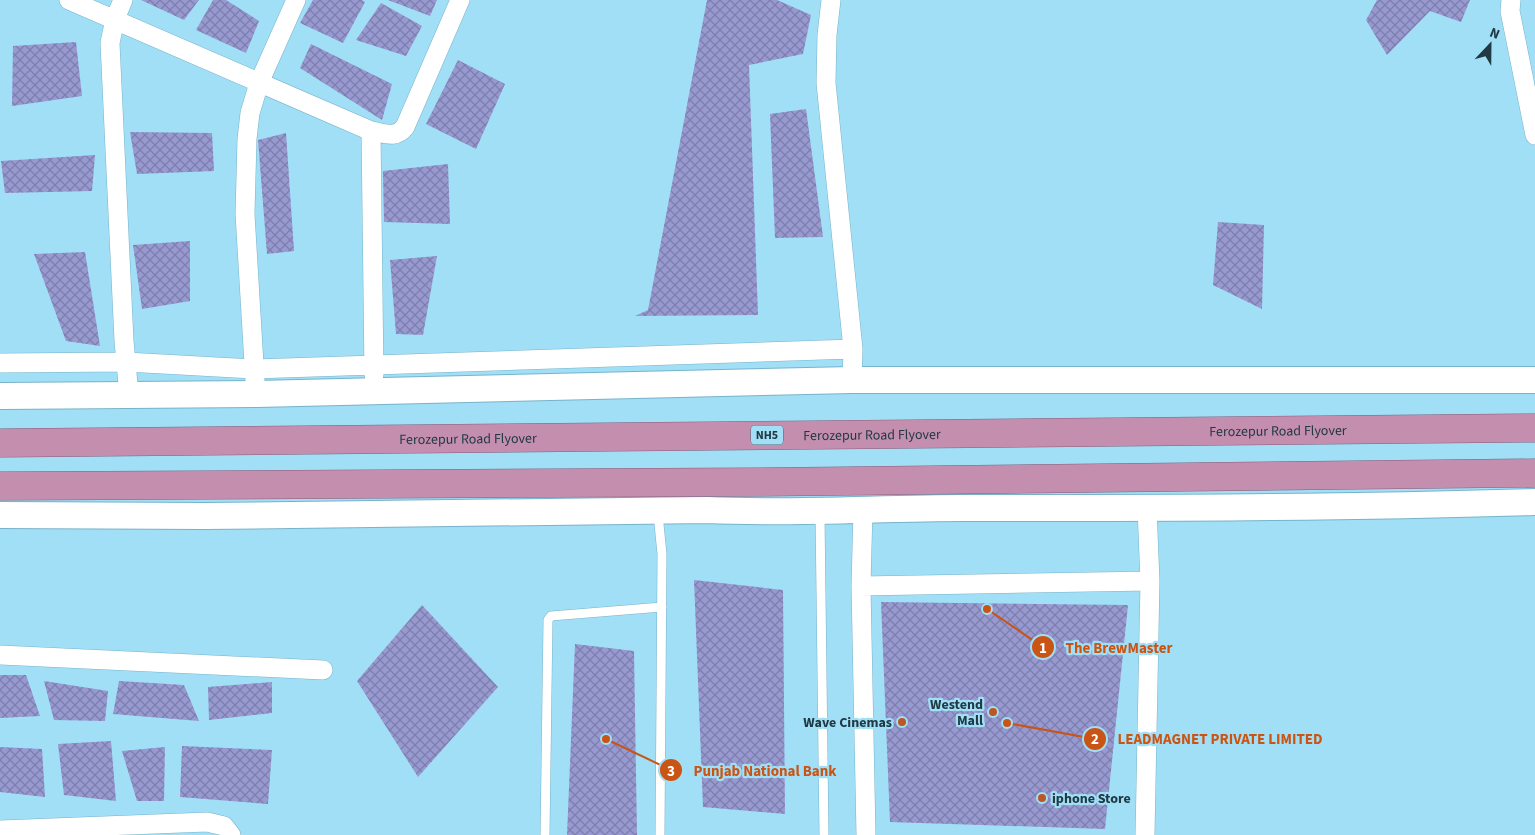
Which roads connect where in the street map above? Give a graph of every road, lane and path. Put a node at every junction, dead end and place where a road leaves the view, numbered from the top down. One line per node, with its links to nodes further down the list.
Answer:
1 (69, 0): 7 (street)
2 (123, 0): 7 (street)
3 (296, 0): 8 (street)
4 (460, 0): 9 (street)
5 (831, 0): 11 (street)
6 (1511, 0): 10 (street)
7 (114, 19): 8 (street); 12 (street)
8 (259, 83): 9 (street); 17 (street)
9 (371, 131): 14 (street)
10 (1535, 134)
11 (853, 349): 14 (street); 15 (street)
12 (126, 362): 13 (street); 17 (street); 19 (street)
13 (0, 363)
14 (374, 364): 17 (street); 18 (street)
15 (852, 380): 16 (main road); 18 (main road)
16 (1535, 380)
17 (255, 382): 18 (main road); 19 (main road)
18 (373, 391)
19 (129, 395): 20 (main road)
20 (0, 396)
21 (1535, 428): 22 (highway, Ferozepur Road Flyover / NH5)
22 (0, 443)
23 (1535, 473): 24 (highway)
24 (0, 486)
25 (1535, 502): 26 (main road)
26 (1148, 508): 27 (main road); 31 (street)
27 (863, 510): 29 (main road); 32 (street)
28 (658, 511): 29 (main road); 30 (main road); 33 (lane)
29 (820, 511): 40 (lane)
30 (0, 515)
31 (1150, 582): 32 (street); 42 (street)
32 (861, 586): 41 (street)
33 (662, 608): 38 (lane); 39 (lane)
34 (0, 655): 35 (street)
35 (323, 670)
36 (0, 830): 37 (street)
37 (232, 835)
38 (545, 835)
39 (660, 835)
40 (824, 835)
41 (866, 835)
42 (1145, 835)

